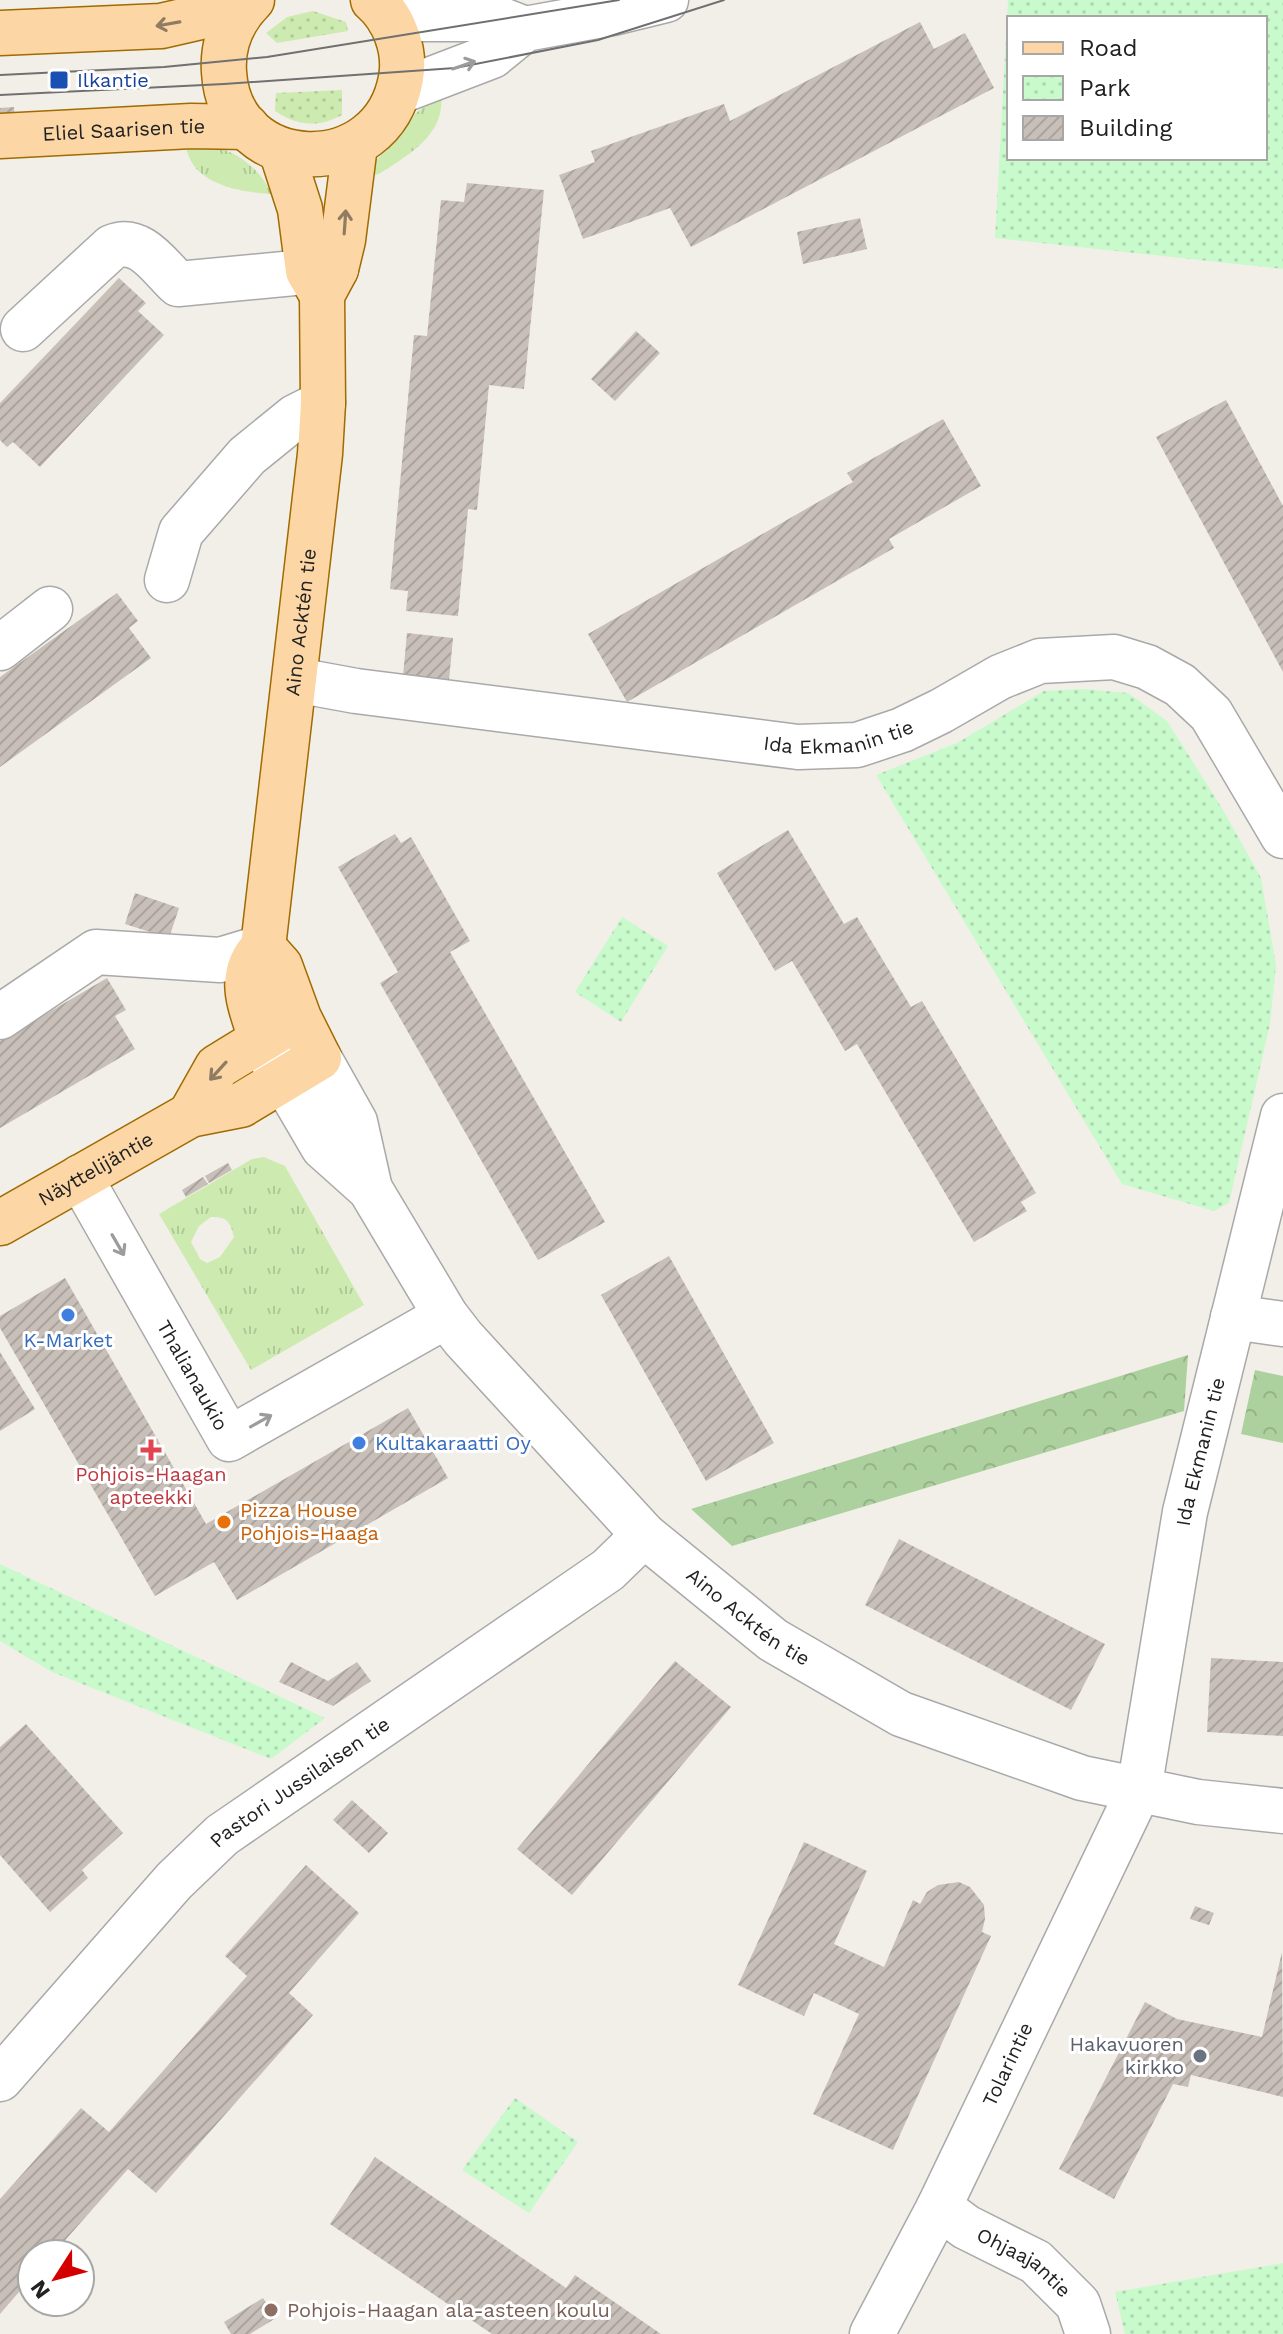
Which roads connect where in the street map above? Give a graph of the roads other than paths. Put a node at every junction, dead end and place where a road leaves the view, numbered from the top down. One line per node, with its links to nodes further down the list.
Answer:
1 (666, 0): 4 (street)
2 (248, 4): 5 (main road, one-way to 5); 8 (main road, Aino Acktén tie)
3 (381, 9): 4 (street); 6 (main road)
4 (525, 29): 6 (street, one-way to 4)
5 (0, 33)
6 (398, 92): 9 (main road)
7 (0, 136): 8 (main road, Eliel Saarisen tie)
8 (264, 138): 9 (main road, Eliel Saarisen tie); 10 (main road, Aino Acktén tie)
9 (355, 145): 10 (main road, Aino Acktén tie, one-way to 9)
10 (322, 279): 11 (street); 12 (main road, Aino Acktén tie)
11 (23, 329)
12 (323, 403): 13 (street); 16 (main road, Aino Acktén tie)
13 (167, 580)
14 (50, 609): 15 (street)
15 (0, 648)
16 (296, 680): 17 (street, Ida Ekmanin tie); 18 (main road, Aino Acktén tie)
17 (1283, 836)
18 (263, 947): 19 (street); 20 (main road, Aino Acktén tie); 21 (main road, Aino Acktén tie)
19 (0, 1017)
20 (299, 1018): 21 (main road); 22 (main road, Aino Acktén tie)
21 (261, 1040): 23 (street, Aino Acktén tie); 24 (main road, one-way to 24)
22 (319, 1058): 23 (main road, Näyttelijäntie); 27 (street, Aino Acktén tie)
23 (282, 1080): 24 (main road, Näyttelijäntie); 27 (street, Aino Acktén tie)
24 (190, 1115): 26 (main road, Näyttelijäntie)
25 (1283, 1116): 30 (street, Ida Ekmanin tie)
26 (80, 1177): 28 (main road, Näyttelijäntie); 29 (street, Thalianaukio, one-way to 29)
27 (370, 1189): 29 (street, Aino Acktén tie)
28 (0, 1223)
29 (446, 1316): 32 (street, Aino Acktén tie)
30 (1233, 1317): 31 (street); 33 (street, Ida Ekmanin tie)
31 (1283, 1324)
32 (644, 1535): 33 (street, Aino Acktén tie); 35 (street, Pastori Jussilaisen tie)
33 (1139, 1790): 34 (street, Aino Acktén tie); 36 (street, Tolarintie)
34 (1283, 1811)
35 (0, 2079)
36 (939, 2207): 37 (street, Tolarintie); 38 (street, Ohjaajantie)
37 (872, 2334)
38 (1088, 2334)

